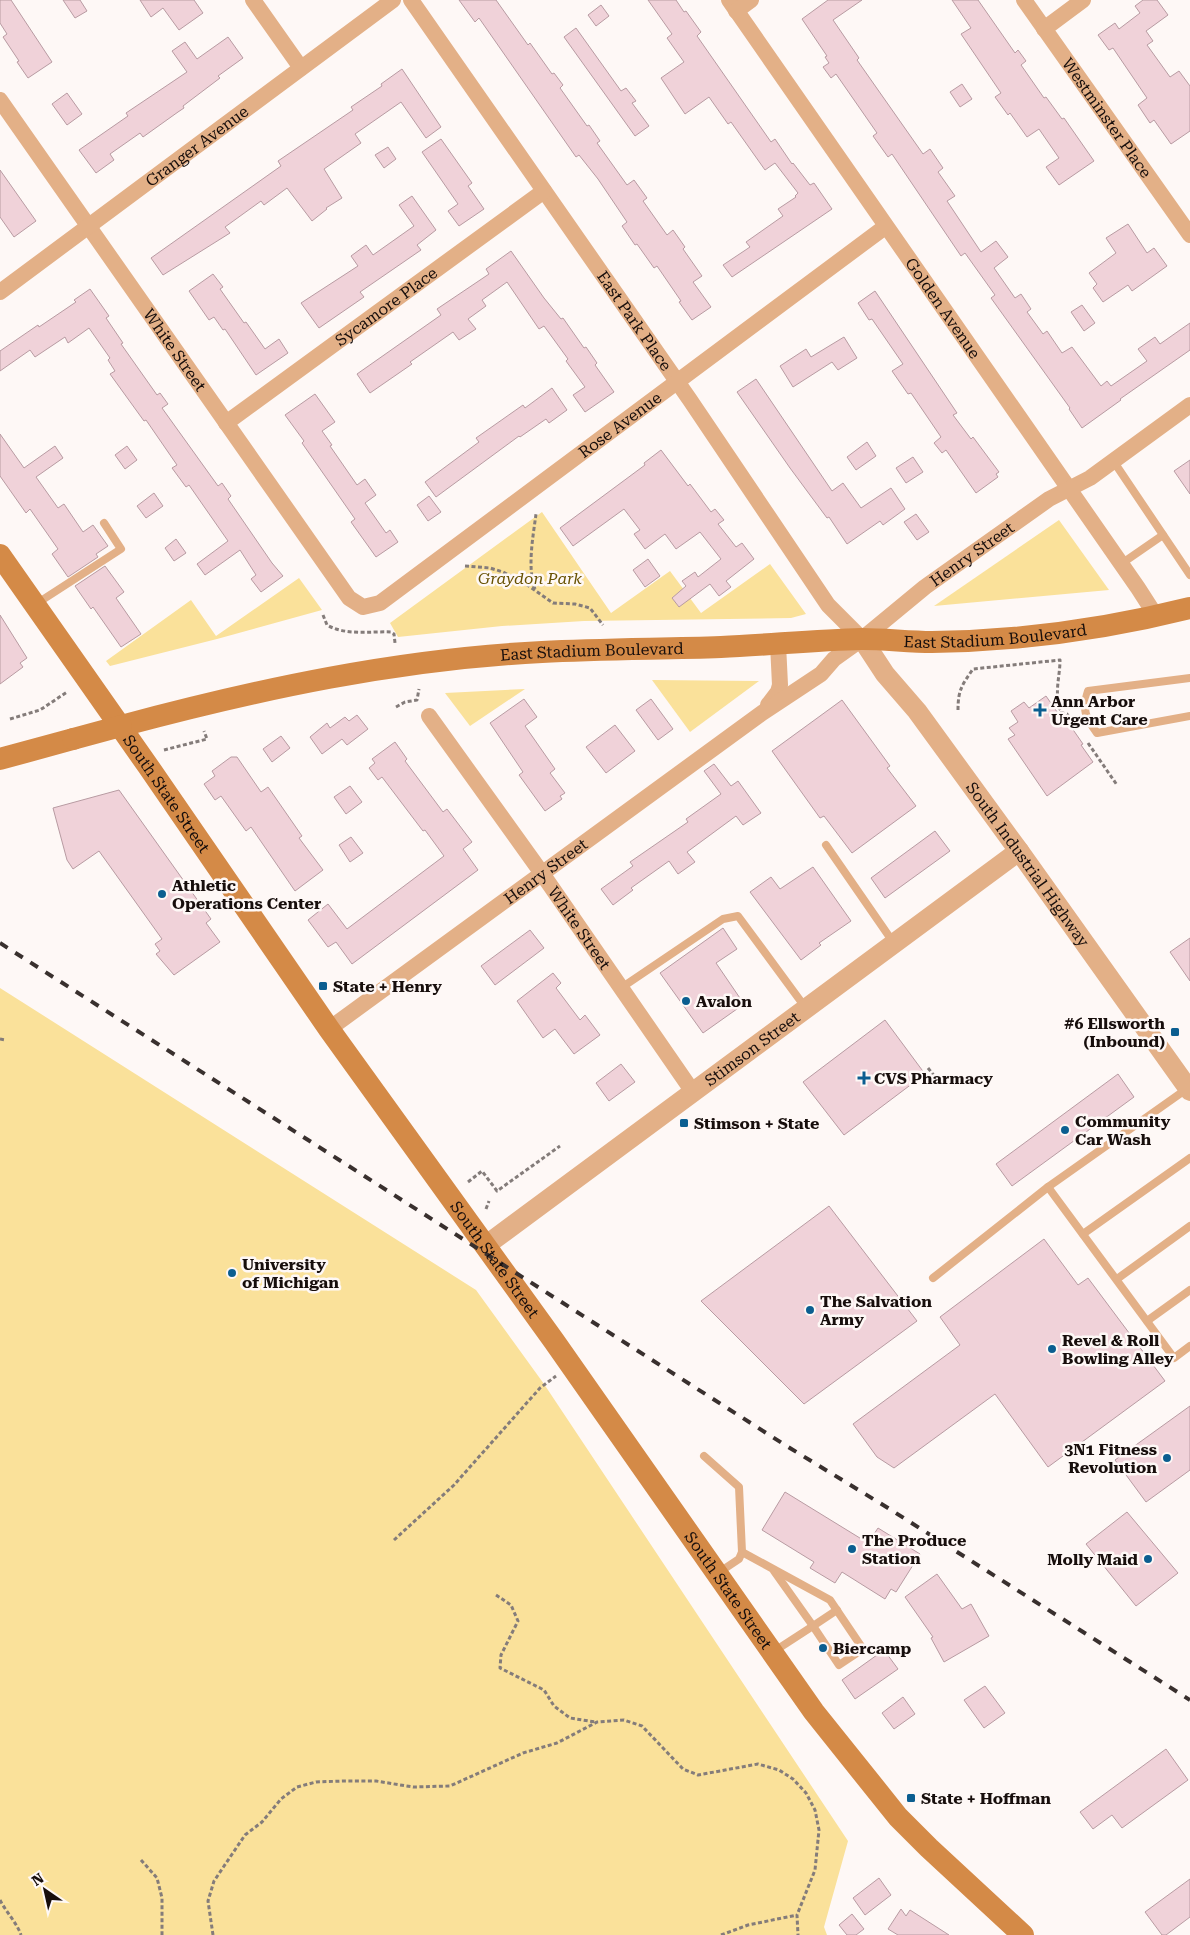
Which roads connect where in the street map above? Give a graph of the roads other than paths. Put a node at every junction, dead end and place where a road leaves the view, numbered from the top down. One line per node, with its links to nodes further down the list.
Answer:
1 (253, 0): 9 (street)
2 (394, 0): 9 (street, Granger Avenue)
3 (411, 0): 11 (street, East Park Place)
4 (751, 0): 7 (street)
5 (1024, 0): 8 (street, Westminster Place)
6 (1083, 0): 8 (street)
7 (733, 6): 12 (street, Golden Avenue)
8 (1044, 29): 14 (street, Westminster Place)
9 (302, 68): 13 (street, Granger Avenue)
10 (0, 100): 13 (street, White Street)
11 (544, 191): 16 (street, East Park Place); 18 (street, Sycamore Place)
12 (886, 226): 16 (street, Rose Avenue); 20 (street, Golden Avenue)
13 (88, 227): 15 (street, Granger Avenue); 18 (street, White Street)
14 (1190, 234)
15 (0, 292)
16 (676, 381): 26 (street, Rose Avenue); 30 (street, East Park Place)
17 (1190, 405): 19 (street, Henry Street)
18 (226, 423): 26 (street, White Street)
19 (1114, 462): 20 (street, Henry Street); 22 (lane)
20 (1068, 489): 24 (street, Golden Avenue); 30 (street, Henry Street)
21 (104, 523): 27 (lane)
22 (1163, 535): 24 (lane); 25 (lane)
23 (0, 556): 27 (main road, South State Street)
24 (1121, 564): 29 (street, Golden Avenue)
25 (1190, 575)
26 (349, 598)
27 (35, 605): 43 (main road, South State Street)
28 (1190, 608): 29 (main road, East Stadium Boulevard)
29 (1156, 616): 30 (main road, East Stadium Boulevard)
30 (862, 639): 31 (main road, East Stadium Boulevard); 33 (street, Henry Street); 38 (street, South Industrial Highway)
31 (778, 644): 33 (street, Henry Street); 36 (main road, East Stadium Boulevard, bridge)
32 (1190, 678): 35 (lane)
33 (762, 713): 39 (street, Henry Street)
34 (429, 716): 39 (street, White Street)
35 (1190, 716)
36 (0, 759)
37 (826, 846): 40 (lane)
38 (1019, 851): 40 (street, Stimson Street); 44 (street, South Industrial Highway)
39 (541, 872): 41 (street, White Street); 43 (street, Henry Street)
40 (894, 943): 42 (street, Stimson Street)
41 (621, 988): 42 (lane); 45 (street, White Street)
42 (806, 1008): 45 (street, Stimson Street)
43 (329, 1029): 50 (main road, South State Street)
44 (1189, 1089): 47 (lane)
45 (693, 1092): 50 (street, Stimson Street)
46 (1190, 1158): 49 (lane)
47 (1048, 1187): 49 (lane); 51 (lane)
48 (1190, 1226): 52 (lane)
49 (1083, 1234): 52 (lane)
50 (485, 1246): 59 (main road, South State Street)
51 (933, 1278)
52 (1117, 1279): 54 (lane)
53 (1190, 1290): 54 (lane)
54 (1148, 1321): 55 (lane)
55 (1190, 1346)
56 (704, 1456): 57 (lane)
57 (742, 1552): 58 (lane); 59 (lane)
58 (773, 1569): 60 (lane); 61 (lane)
59 (717, 1574): 62 (main road, South State Street)
60 (837, 1610): 61 (lane); 61 (lane)
61 (813, 1626): 62 (lane)
62 (772, 1653): 63 (main road, South State Street)
63 (1024, 1935)

